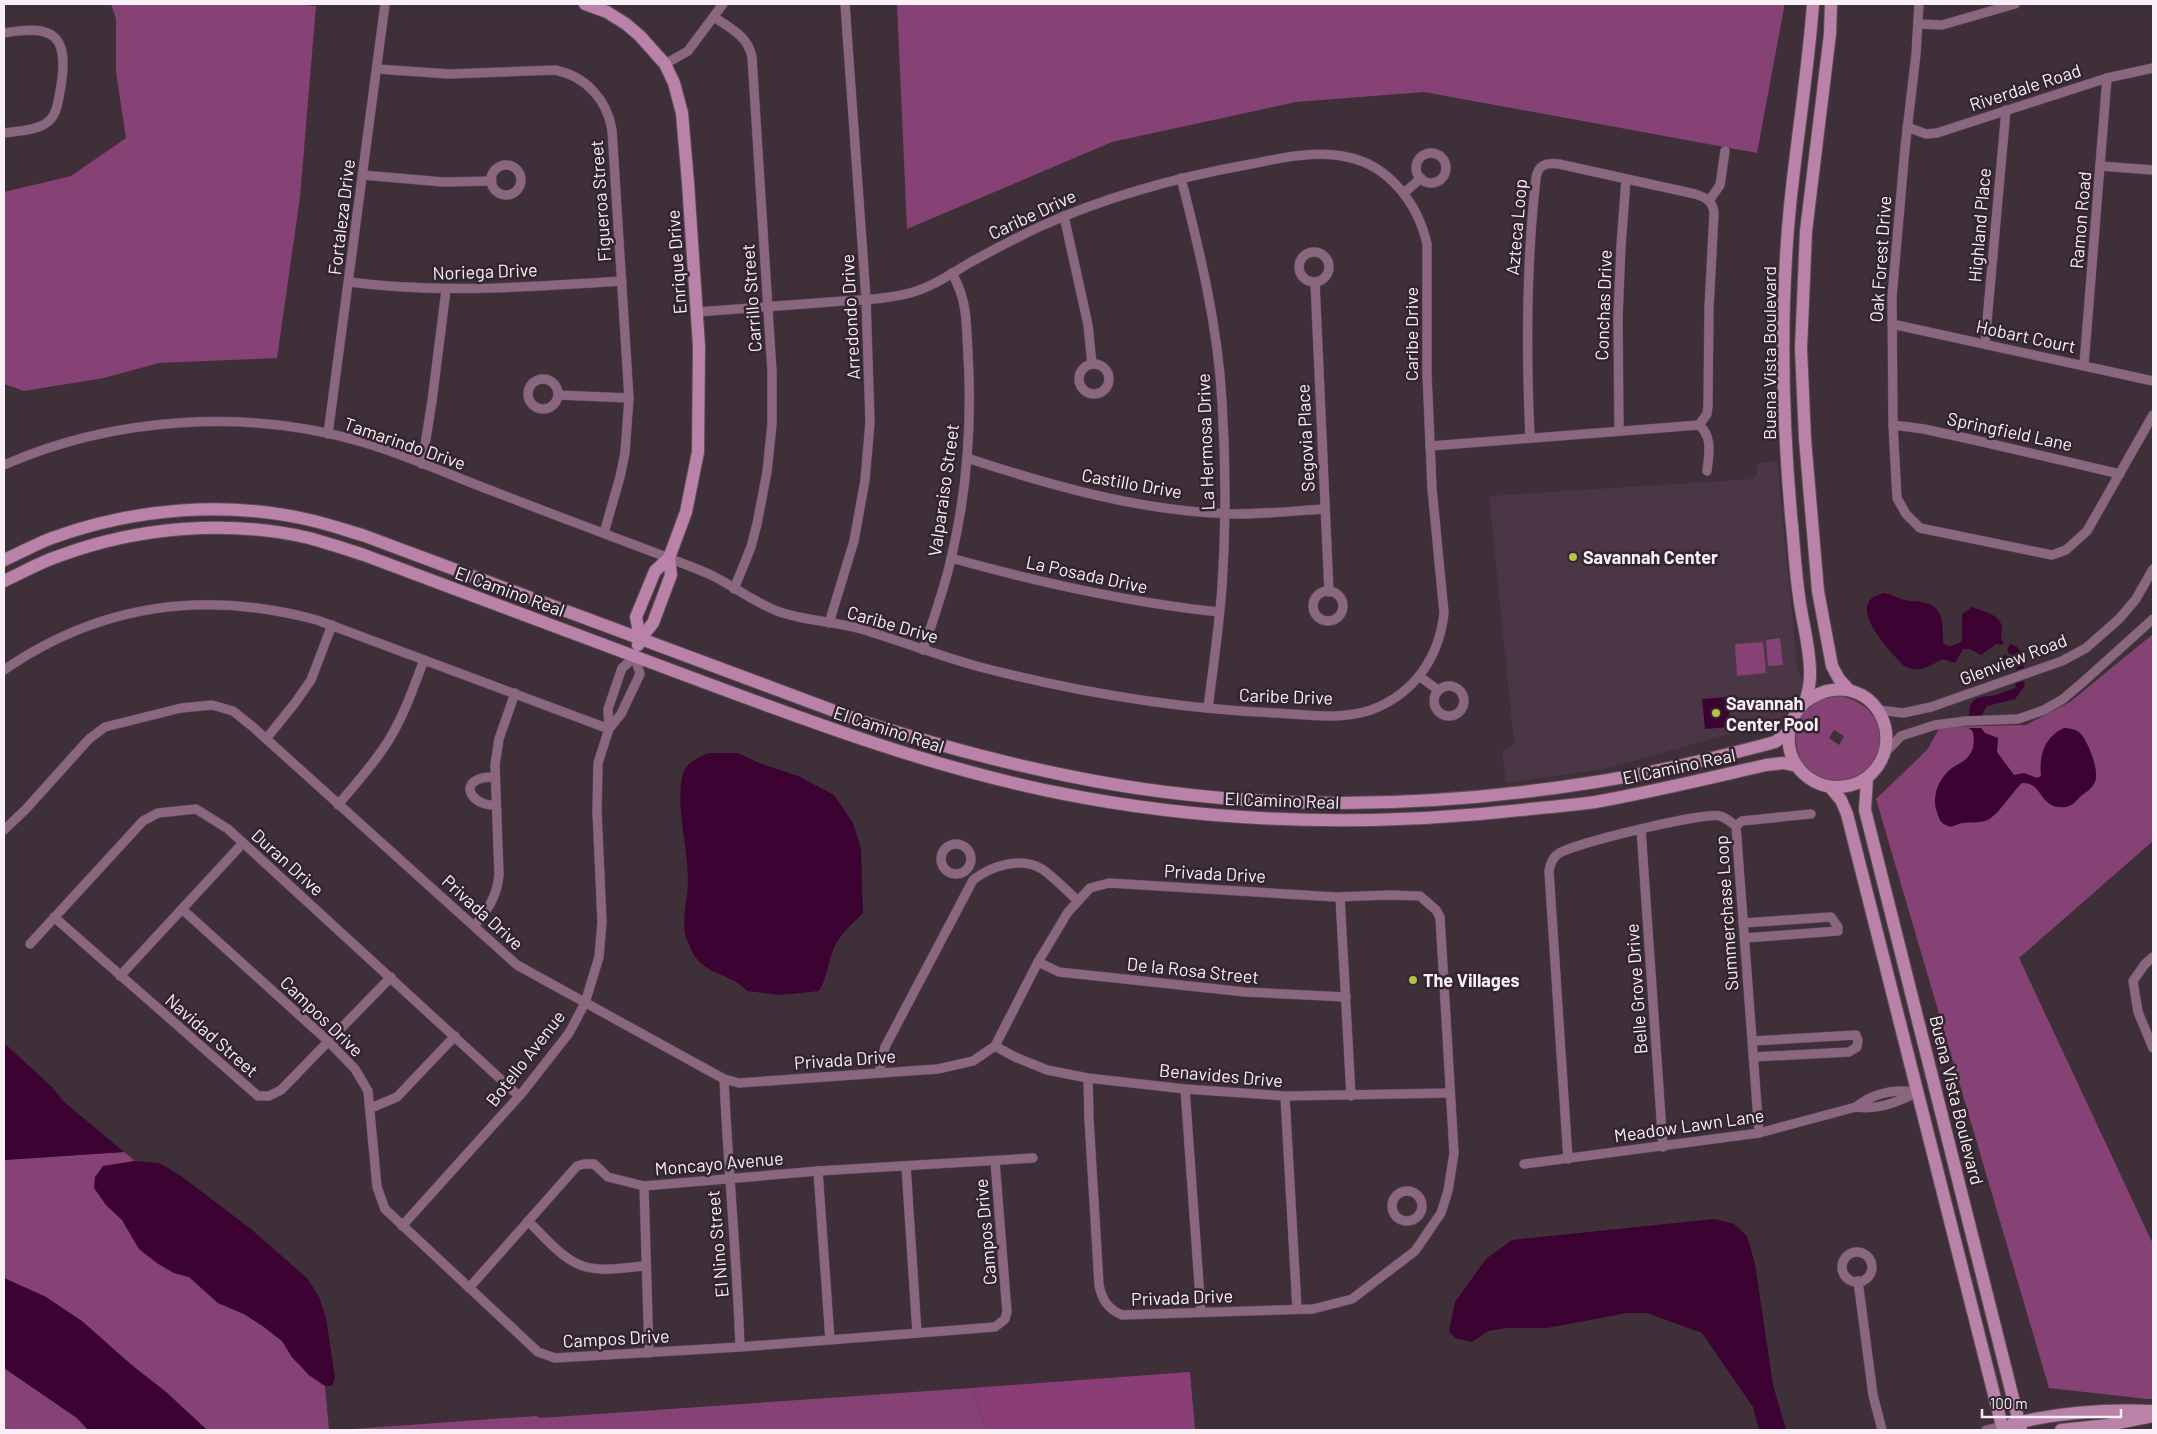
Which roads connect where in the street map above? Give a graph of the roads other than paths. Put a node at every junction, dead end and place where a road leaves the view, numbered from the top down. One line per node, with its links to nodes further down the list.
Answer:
1 (385, 4): 14 (street, Fortaleza Drive)
2 (585, 4): 12 (main road, Enrique Drive)
3 (723, 4): 9 (street)
4 (845, 4): 35 (street, Arredondo Drive)
5 (1813, 4): 68 (main road, Buena Vista Boulevard)
6 (1831, 4): 66 (main road, Buena Vista Boulevard)
7 (1919, 4): 10 (street, Oak Forest Drive)
8 (2016, 4): 10 (street)
9 (714, 17): 12 (street); 36 (street, Carrillo Street)
10 (1919, 24): 17 (street, Oak Forest Drive)
11 (4, 33): 18 (street)
12 (665, 64): 37 (main road, Enrique Drive)
13 (2153, 68): 15 (street, Riverdale Road)
14 (377, 69): 22 (street, Fortaleza Drive); 31 (street, Figueroa Street)
15 (2107, 78): 16 (street, Riverdale Road); 20 (street, Ramon Road)
16 (2006, 110): 17 (street, Riverdale Road); 39 (street, Highland Place)
17 (1908, 127): 38 (street, Oak Forest Drive)
18 (4, 133)
19 (1725, 151): 28 (street)
20 (2100, 166): 21 (street); 41 (street, Ramon Road)
21 (2153, 170)
22 (364, 176): 26 (street); 32 (street, Fortaleza Drive)
23 (1181, 178): 27 (street, Caribe Drive); 29 (street, Caribe Drive); 58 (street, La Hermosa Drive)
24 (1421, 178): 27 (street)
25 (1626, 180): 28 (street, Azteca Loop); 48 (street, Conchas Drive); 50 (street, Azteca Loop)
26 (492, 181)
27 (1404, 193): 51 (street, Caribe Drive)
28 (1709, 201): 46 (street)
29 (1064, 216): 30 (street, Caribe Drive); 40 (street)
30 (952, 273): 35 (street, Caribe Drive); 52 (street, Valparaiso Street)
31 (622, 281): 34 (street, Noriega Drive); 44 (street, Figueroa Street)
32 (349, 282): 34 (street, Noriega Drive); 49 (street, Fortaleza Drive)
33 (1315, 282): 57 (street, Segovia Place)
34 (446, 290): 53 (street)
35 (866, 298): 36 (street, Caribe Drive); 71 (street, Arredondo Drive)
36 (768, 306): 37 (street, Caribe Drive); 65 (street, Carrillo Street)
37 (697, 312): 60 (main road, Enrique Drive)
38 (1892, 324): 39 (street, Hobart Court); 47 (street, Oak Forest Drive)
39 (1985, 343): 41 (street, Hobart Court)
40 (1092, 364)
41 (2084, 365): 42 (street, Hobart Court)
42 (2153, 381)
43 (558, 395): 44 (street)
44 (629, 398): 59 (street, Figueroa Street)
45 (2153, 415): 56 (street)
46 (1699, 424): 48 (street); 55 (street)
47 (1893, 425): 56 (street, Springfield Lane); 56 (street, Oak Forest Drive)
48 (1619, 431): 50 (street)
49 (328, 434): 53 (street, Tamarindo Drive); 54 (street, Tamarindo Drive)
50 (1530, 437): 51 (street)
51 (1430, 446): 78 (street, Caribe Drive)
52 (967, 458): 58 (street, Castillo Drive); 61 (street, Valparaiso Street)
53 (422, 464): 59 (street, Tamarindo Drive)
54 (4, 465)
55 (1707, 471)
56 (2120, 474)
57 (1324, 509): 58 (street, Castillo Drive); 67 (street, Segovia Place)
58 (1225, 513): 69 (street, La Hermosa Drive)
59 (604, 533): 60 (street, Tamarindo Drive)
60 (669, 558): 65 (street, Caribe Drive); 73 (main road, Enrique Drive); 73 (main road, Enrique Drive)
61 (951, 558): 69 (street, La Posada Drive); 74 (street, Valparaiso Street)
62 (4, 560): 73 (main road, El Camino Real)
63 (2153, 569): 84 (street, Glenview Road)
64 (4, 581): 75 (main road, El Camino Real)
65 (734, 589): 71 (street, Caribe Drive)
66 (1818, 591): 68 (main road); 80 (main road, Buena Vista Boulevard)
67 (1329, 592)
68 (1798, 594): 82 (main road, Buena Vista Boulevard)
69 (1219, 612): 83 (street, La Hermosa Drive)
70 (2153, 619): 88 (street)
71 (829, 623): 74 (street, Caribe Drive)
72 (332, 625): 76 (street); 77 (street); 87 (street)
73 (640, 639): 75 (main road); 90 (main road, El Camino Real)
74 (923, 650): 83 (street, Caribe Drive)
75 (635, 657): 85 (street, Botello Avenue); 85 (street, Botello Avenue); 93 (main road, El Camino Real)
76 (424, 660): 81 (street); 95 (street)
77 (4, 670)
78 (1419, 676): 79 (street); 83 (street, Caribe Drive)
79 (1438, 690)
80 (1850, 690): 82 (main road); 84 (main road)
81 (515, 694): 85 (street); 91 (street)
82 (1805, 702): 86 (main road)
83 (1208, 708)
84 (1879, 710): 88 (main road)
85 (609, 729): 117 (street, Botello Avenue)
86 (1789, 732): 89 (main road); 90 (main road, El Camino Real)
87 (266, 739): 95 (street, Privada Drive); 100 (street, Privada Drive)
88 (1886, 752): 92 (main road)
89 (1797, 766): 93 (main road, El Camino Real); 94 (main road)
90 (1666, 768): 93 (main road)
91 (495, 777): 96 (street); 96 (street)
92 (1867, 778): 94 (main road); 127 (main road, Buena Vista Boulevard)
93 (1671, 787)
94 (1830, 787): 129 (main road, Buena Vista Boulevard)
95 (338, 805): 109 (street, Privada Drive)
96 (496, 805): 109 (street)
97 (1811, 814): 98 (street)
98 (1736, 826): 99 (street, Summerchase Loop); 108 (street, Summerchase Loop)
99 (1641, 829): 136 (street, Belle Grove Drive); 138 (street, Summerchase Loop)
100 (4, 830)
101 (243, 843): 106 (street); 107 (street, Duran Drive); 115 (street, Duran Drive)
102 (966, 870): 103 (street)
103 (973, 880): 105 (street); 124 (street)
104 (1340, 897): 105 (street, Privada Drive); 116 (street); 130 (street, Privada Drive)
105 (1078, 901): 113 (street, Privada Drive)
106 (182, 909): 114 (street); 120 (street, Campos Drive)
107 (54, 917): 111 (street, Duran Drive); 114 (street, Navidad Street)
108 (1743, 923): 110 (street, Summerchase Loop); 110 (street)
109 (474, 926): 117 (street, Privada Drive)
110 (1744, 938): 119 (street, Summerchase Loop)
111 (30, 944)
112 (2153, 957): 122 (street)
113 (1038, 962): 116 (street, De la Rosa Street); 121 (street, Privada Drive)
114 (120, 976): 120 (street, Navidad Street)
115 (391, 977): 118 (street, Duran Drive); 120 (street, Navidad Street)
116 (1346, 997): 133 (street)
117 (585, 1003): 126 (street, Privada Drive); 131 (street, Botello Avenue)
118 (455, 1036): 131 (street, Duran Drive); 134 (street)
119 (1752, 1041): 123 (street, Summerchase Loop); 123 (street)
120 (328, 1042): 134 (street, Campos Drive)
121 (995, 1046): 124 (street, Privada Drive); 125 (street, Benavides Drive)
122 (2153, 1048)
123 (1753, 1057): 135 (street, Summerchase Loop)
124 (879, 1073): 126 (street, Privada Drive)
125 (1088, 1078): 128 (street, Benavides Drive); 153 (street, Privada Drive)
126 (724, 1079): 143 (street, El Nino Street)
127 (1935, 1087): 129 (main road); 160 (main road, Buena Vista Boulevard)
128 (1185, 1089): 132 (street, Benavides Drive); 153 (street)
129 (1917, 1092): 135 (street, Meadow Lawn Lane); 161 (main road, Buena Vista Boulevard)
130 (1450, 1093): 133 (street, Benavides Drive); 148 (street, Privada Drive)
131 (519, 1096): 147 (street, Botello Avenue)
132 (1285, 1096): 133 (street, Benavides Drive); 152 (street)
133 (1351, 1096)
134 (371, 1108): 147 (street, Campos Drive)
135 (1759, 1134): 136 (street, Meadow Lawn Lane)
136 (1663, 1146): 138 (street, Meadow Lawn Lane)
137 (1033, 1158): 139 (street, Moncayo Avenue)
138 (1568, 1159): 140 (street, Meadow Lawn Lane)
139 (995, 1160): 141 (street, Moncayo Avenue); 154 (street, Campos Drive)
140 (1524, 1164)
141 (906, 1166): 142 (street, Moncayo Avenue); 154 (street)
142 (818, 1171): 143 (street, Moncayo Avenue); 155 (street)
143 (728, 1179): 144 (street, Moncayo Avenue); 156 (street, El Nino Street)
144 (644, 1186): 146 (street, Moncayo Avenue); 149 (street)
145 (1417, 1216): 148 (street)
146 (528, 1221): 149 (street); 151 (street, Moncayo Avenue)
147 (402, 1226): 151 (street, Campos Drive)
148 (1431, 1228): 152 (street, Privada Drive)
149 (645, 1266): 157 (street)
150 (1858, 1282): 162 (street)
151 (468, 1288): 157 (street, Campos Drive)
152 (1297, 1309): 153 (street, Privada Drive)
153 (1201, 1312)
154 (917, 1333): 155 (street, Campos Drive)
155 (830, 1340): 156 (street, Campos Drive)
156 (740, 1347): 157 (street, Campos Drive)
157 (648, 1353)
158 (2153, 1411): 160 (main road)
159 (2153, 1416): 164 (main road)
160 (2020, 1426): 161 (main road)
161 (2003, 1428): 163 (street)
162 (1882, 1430)
163 (1986, 1430)
164 (2061, 1430)

